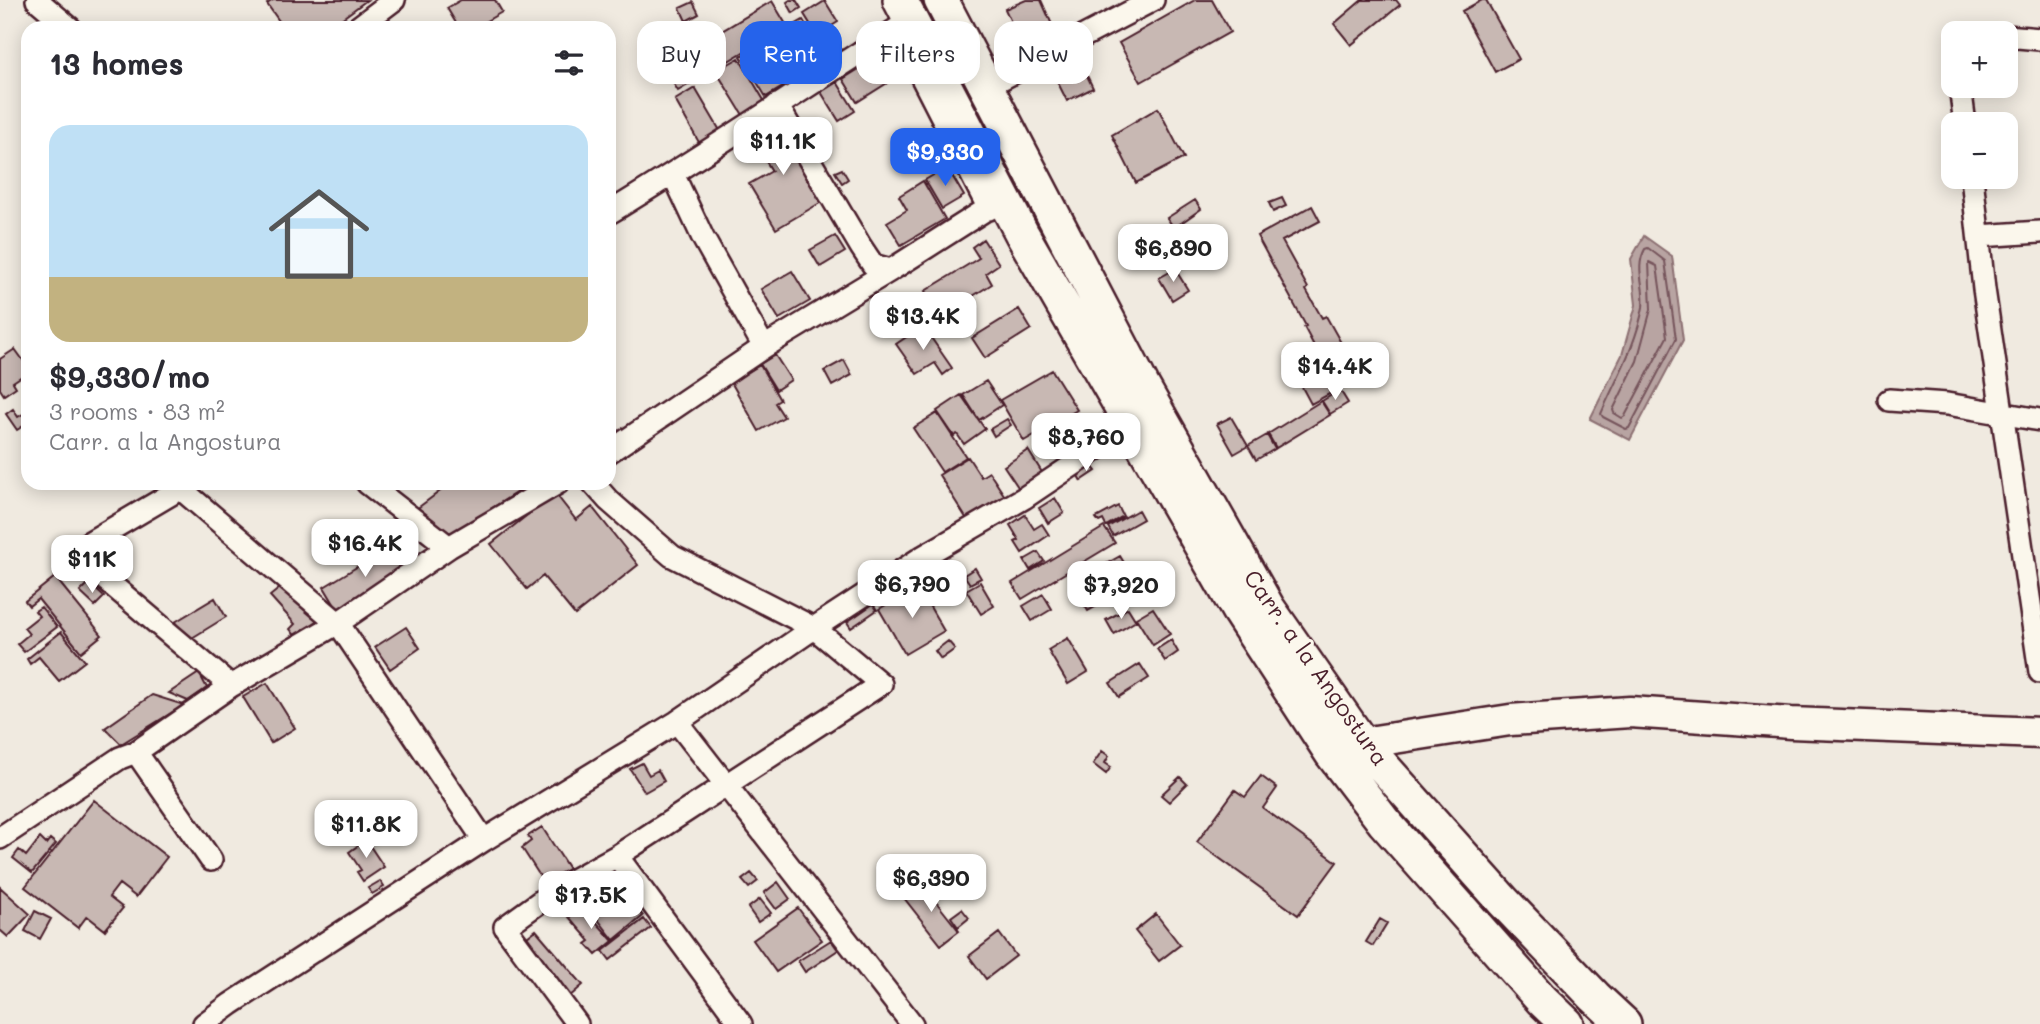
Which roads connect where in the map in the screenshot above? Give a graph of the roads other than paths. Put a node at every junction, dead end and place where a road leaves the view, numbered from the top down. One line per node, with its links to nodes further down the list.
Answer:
1 (394, 0): 7 (street)
2 (941, 0): 10 (main road, Carr. a la Angostura)
3 (1153, 0): 10 (street)
4 (43, 1): 6 (street)
5 (902, 16): 11 (street); 14 (main road, Carr. a la Angostura)
6 (63, 21)
7 (366, 21)
8 (2018, 38): 9 (street)
9 (2040, 39)
10 (985, 87): 38 (main road, Carr. a la Angostura)
11 (777, 105): 12 (street); 18 (street)
12 (673, 174): 15 (street); 19 (street)
13 (1973, 189): 17 (street)
14 (996, 204): 18 (street); 23 (main road, Carr. a la Angostura)
15 (616, 209)
16 (2040, 232): 17 (street)
17 (1979, 236): 21 (street)
18 (891, 270): 19 (street)
19 (764, 347): 24 (street)
20 (1889, 400): 21 (street)
21 (2003, 412): 22 (street); 30 (street)
22 (2040, 420)
23 (1132, 426): 33 (street); 49 (main road, Carr. a la Angostura)
24 (616, 447)
25 (178, 490): 35 (street)
26 (189, 490): 32 (street)
27 (376, 490): 31 (street)
28 (546, 490): 31 (street)
29 (599, 490): 33 (street)
30 (2031, 543): 34 (street)
31 (449, 547): 32 (street)
32 (338, 623): 35 (street); 42 (street)
33 (814, 628): 36 (street); 40 (street)
34 (2040, 671)
35 (230, 686): 39 (street)
36 (677, 722): 40 (street); 42 (street)
37 (2040, 733): 38 (street)
38 (1362, 743): 50 (main road, Carr. a la Angostura)
39 (136, 752): 41 (street); 44 (street)
40 (726, 785): 43 (street); 48 (street)
41 (0, 838)
42 (484, 840): 45 (street)
43 (617, 856): 46 (street); 47 (street)
44 (211, 860)
45 (204, 1024)
46 (577, 1024)
47 (741, 1024)
48 (912, 1024)
49 (1567, 1024)
50 (1624, 1024)

